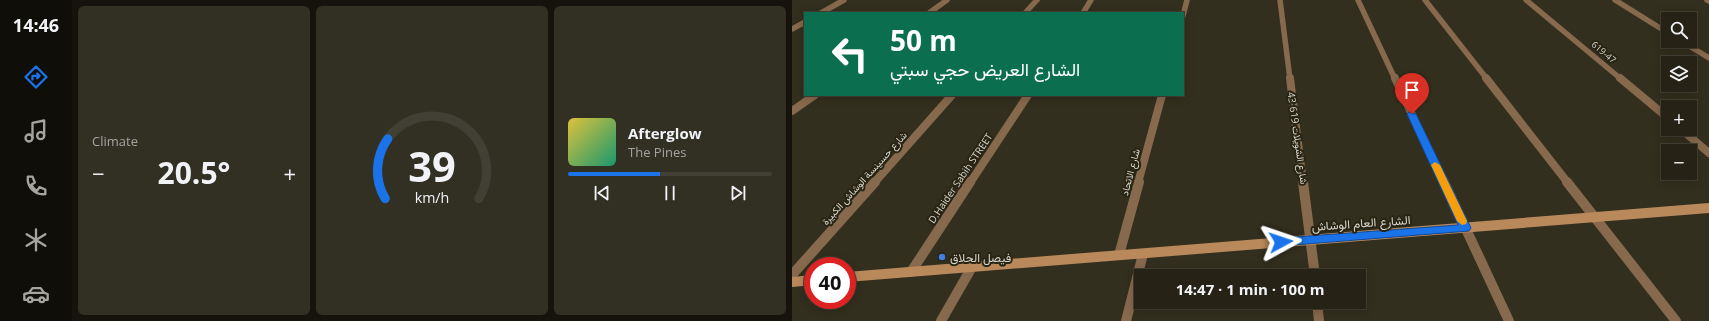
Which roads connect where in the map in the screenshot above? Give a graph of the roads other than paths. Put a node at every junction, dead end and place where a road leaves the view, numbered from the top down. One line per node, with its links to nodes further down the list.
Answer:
1 (844, 0): 11 (street)
2 (947, 0): 12 (street)
3 (1037, 0): 13 (street)
4 (1091, 0): 14 (street)
5 (1187, 0): 15 (street)
6 (1280, 0): 32 (street, شارع الشويلات 619-43)
7 (1358, 0): 31 (street)
8 (1425, 0): 30 (street)
9 (1526, 0): 26 (street, 619-47)
10 (1615, 0): 18 (street)
11 (823, 12)
12 (930, 12)
13 (1026, 12)
14 (1084, 12)
15 (1184, 12)
16 (804, 23): 17 (street)
17 (792, 29)
18 (1661, 29)
19 (1693, 48): 20 (street)
20 (1709, 58)
21 (814, 96): 25 (street)
22 (951, 96): 38 (street, شارع حسينسة الوشاش الكبيرة)
23 (1027, 96): 37 (street, D.Haider Sabih STREET)
24 (1162, 96): 34 (street, شارع الاتحاد)
25 (792, 111)
26 (1661, 112)
27 (1689, 136): 28 (street)
28 (1709, 153)
29 (1709, 208): 30 (street, الشارع العام الوشاش)
30 (1594, 218): 31 (street, الشارع العام الوشاش); 47 (street)
31 (1465, 228): 32 (street, الشارع العام الوشاش); 46 (street)
32 (1312, 240): 33 (street, الشارع العام الوشاش); 36 (street, شارع الشويلات 619-43)
33 (1143, 254): 34 (street, الشارع العام الوشاش); 44 (street)
34 (1119, 256): 35 (street, الشارع العام الوشاش)
35 (972, 267): 37 (street, الشارع العام الوشاش); 43 (street)
36 (1314, 269)
37 (911, 272): 39 (street, الشارع العام الوشاش)
38 (792, 275)
39 (856, 276)
40 (804, 281): 41 (street)
41 (792, 282)
42 (1318, 309): 45 (street)
43 (941, 321)
44 (1126, 321)
45 (1319, 321)
46 (1510, 321)
47 (1676, 321)

